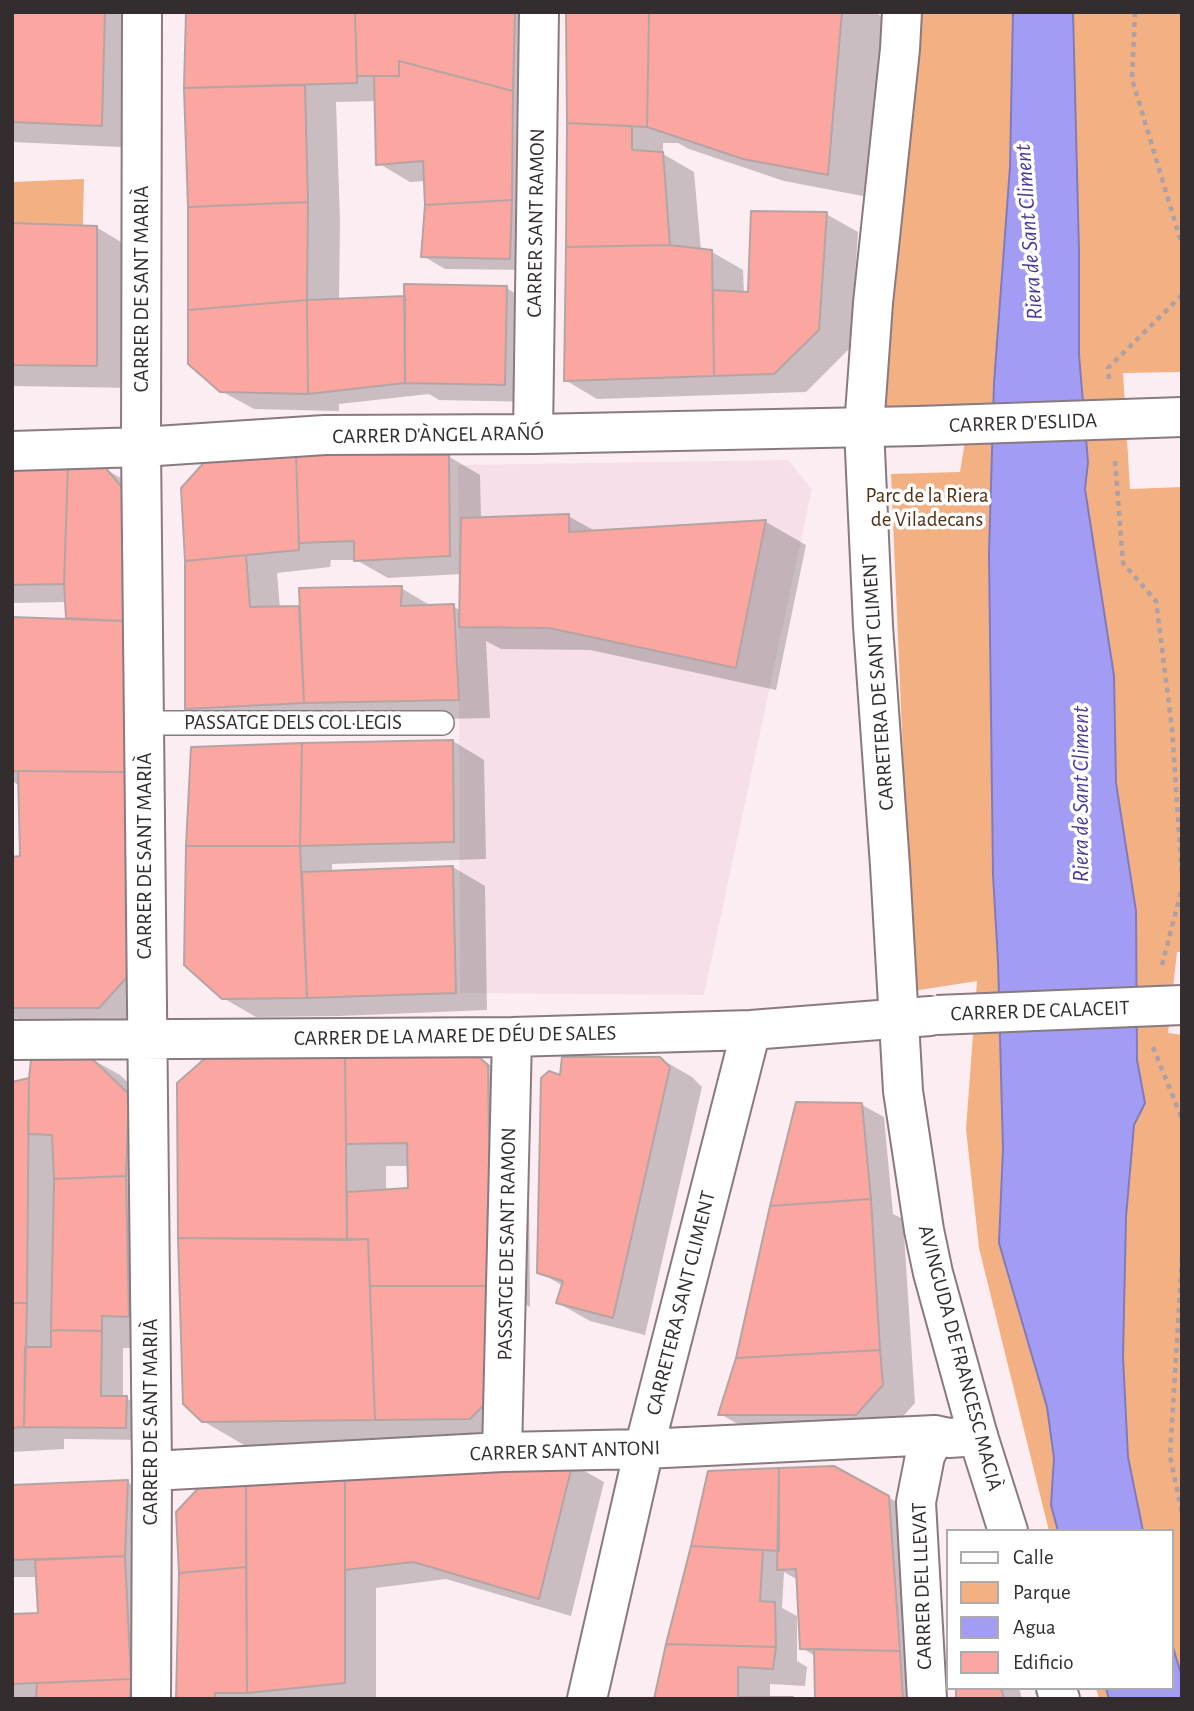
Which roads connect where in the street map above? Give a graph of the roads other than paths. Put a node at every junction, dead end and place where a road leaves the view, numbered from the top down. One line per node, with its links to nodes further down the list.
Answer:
1 (142, 12): 7 (street, CARRER DE SANT MARIÀ)
2 (539, 12): 6 (street, CARRER SANT RAMON)
3 (902, 12): 5 (street, CARRETERA DE SANT CLIMENT)
4 (1182, 417): 5 (street, CARRER D'ESLIDA, bridge)
5 (864, 428): 6 (street, CARRER D'ÀNGEL ARAÑÓ); 12 (street, CARRETERA DE SANT CLIMENT)
6 (533, 434): 7 (street, CARRER D'ÀNGEL ARAÑÓ)
7 (141, 447): 8 (street, CARRER D'ÀNGEL ARAÑÓ); 9 (street, CARRER DE SANT MARIÀ)
8 (12, 451)
9 (144, 723): 10 (lane, PASSATGE DELS COL·LEGIS); 15 (street, CARRER DE SANT MARIÀ)
10 (442, 723)
11 (1182, 1005): 12 (street, CARRER DE CALACEIT, bridge)
12 (898, 1018): 13 (street, CARRER DE LA MARE DE DÉU DE SALES); 18 (street, AVINGUDA DE FRANCESC MACIÀ)
13 (751, 1030): 14 (street, CARRER DE LA MARE DE DÉU DE SALES); 19 (street, CARRETERA SANT CLIMENT)
14 (512, 1037): 15 (street, CARRER DE LA MARE DE DÉU DE SALES); 20 (street, PASSATGE DE SANT RAMON)
15 (147, 1039): 16 (street, CARRER DE LA MARE DE DÉU DE SALES); 21 (street, CARRER DE SANT MARIÀ)
16 (12, 1040)
17 (936, 1435): 18 (street, CARRER SANT ANTONI); 19 (street, CARRER SANT ANTONI); 25 (street, CARRER DEL LLEVAT)
18 (978, 1436): 22 (street, AVINGUDA DE FRANCESC MACIÀ)
19 (644, 1450): 20 (street, CARRER SANT ANTONI); 24 (street, CARRETERA SANT CLIMENT)
20 (502, 1452): 21 (street, CARRER SANT ANTONI)
21 (152, 1471): 23 (street, CARRER DE SANT MARIÀ)
22 (1006, 1529)
23 (151, 1699)
24 (587, 1699)
25 (927, 1699)

